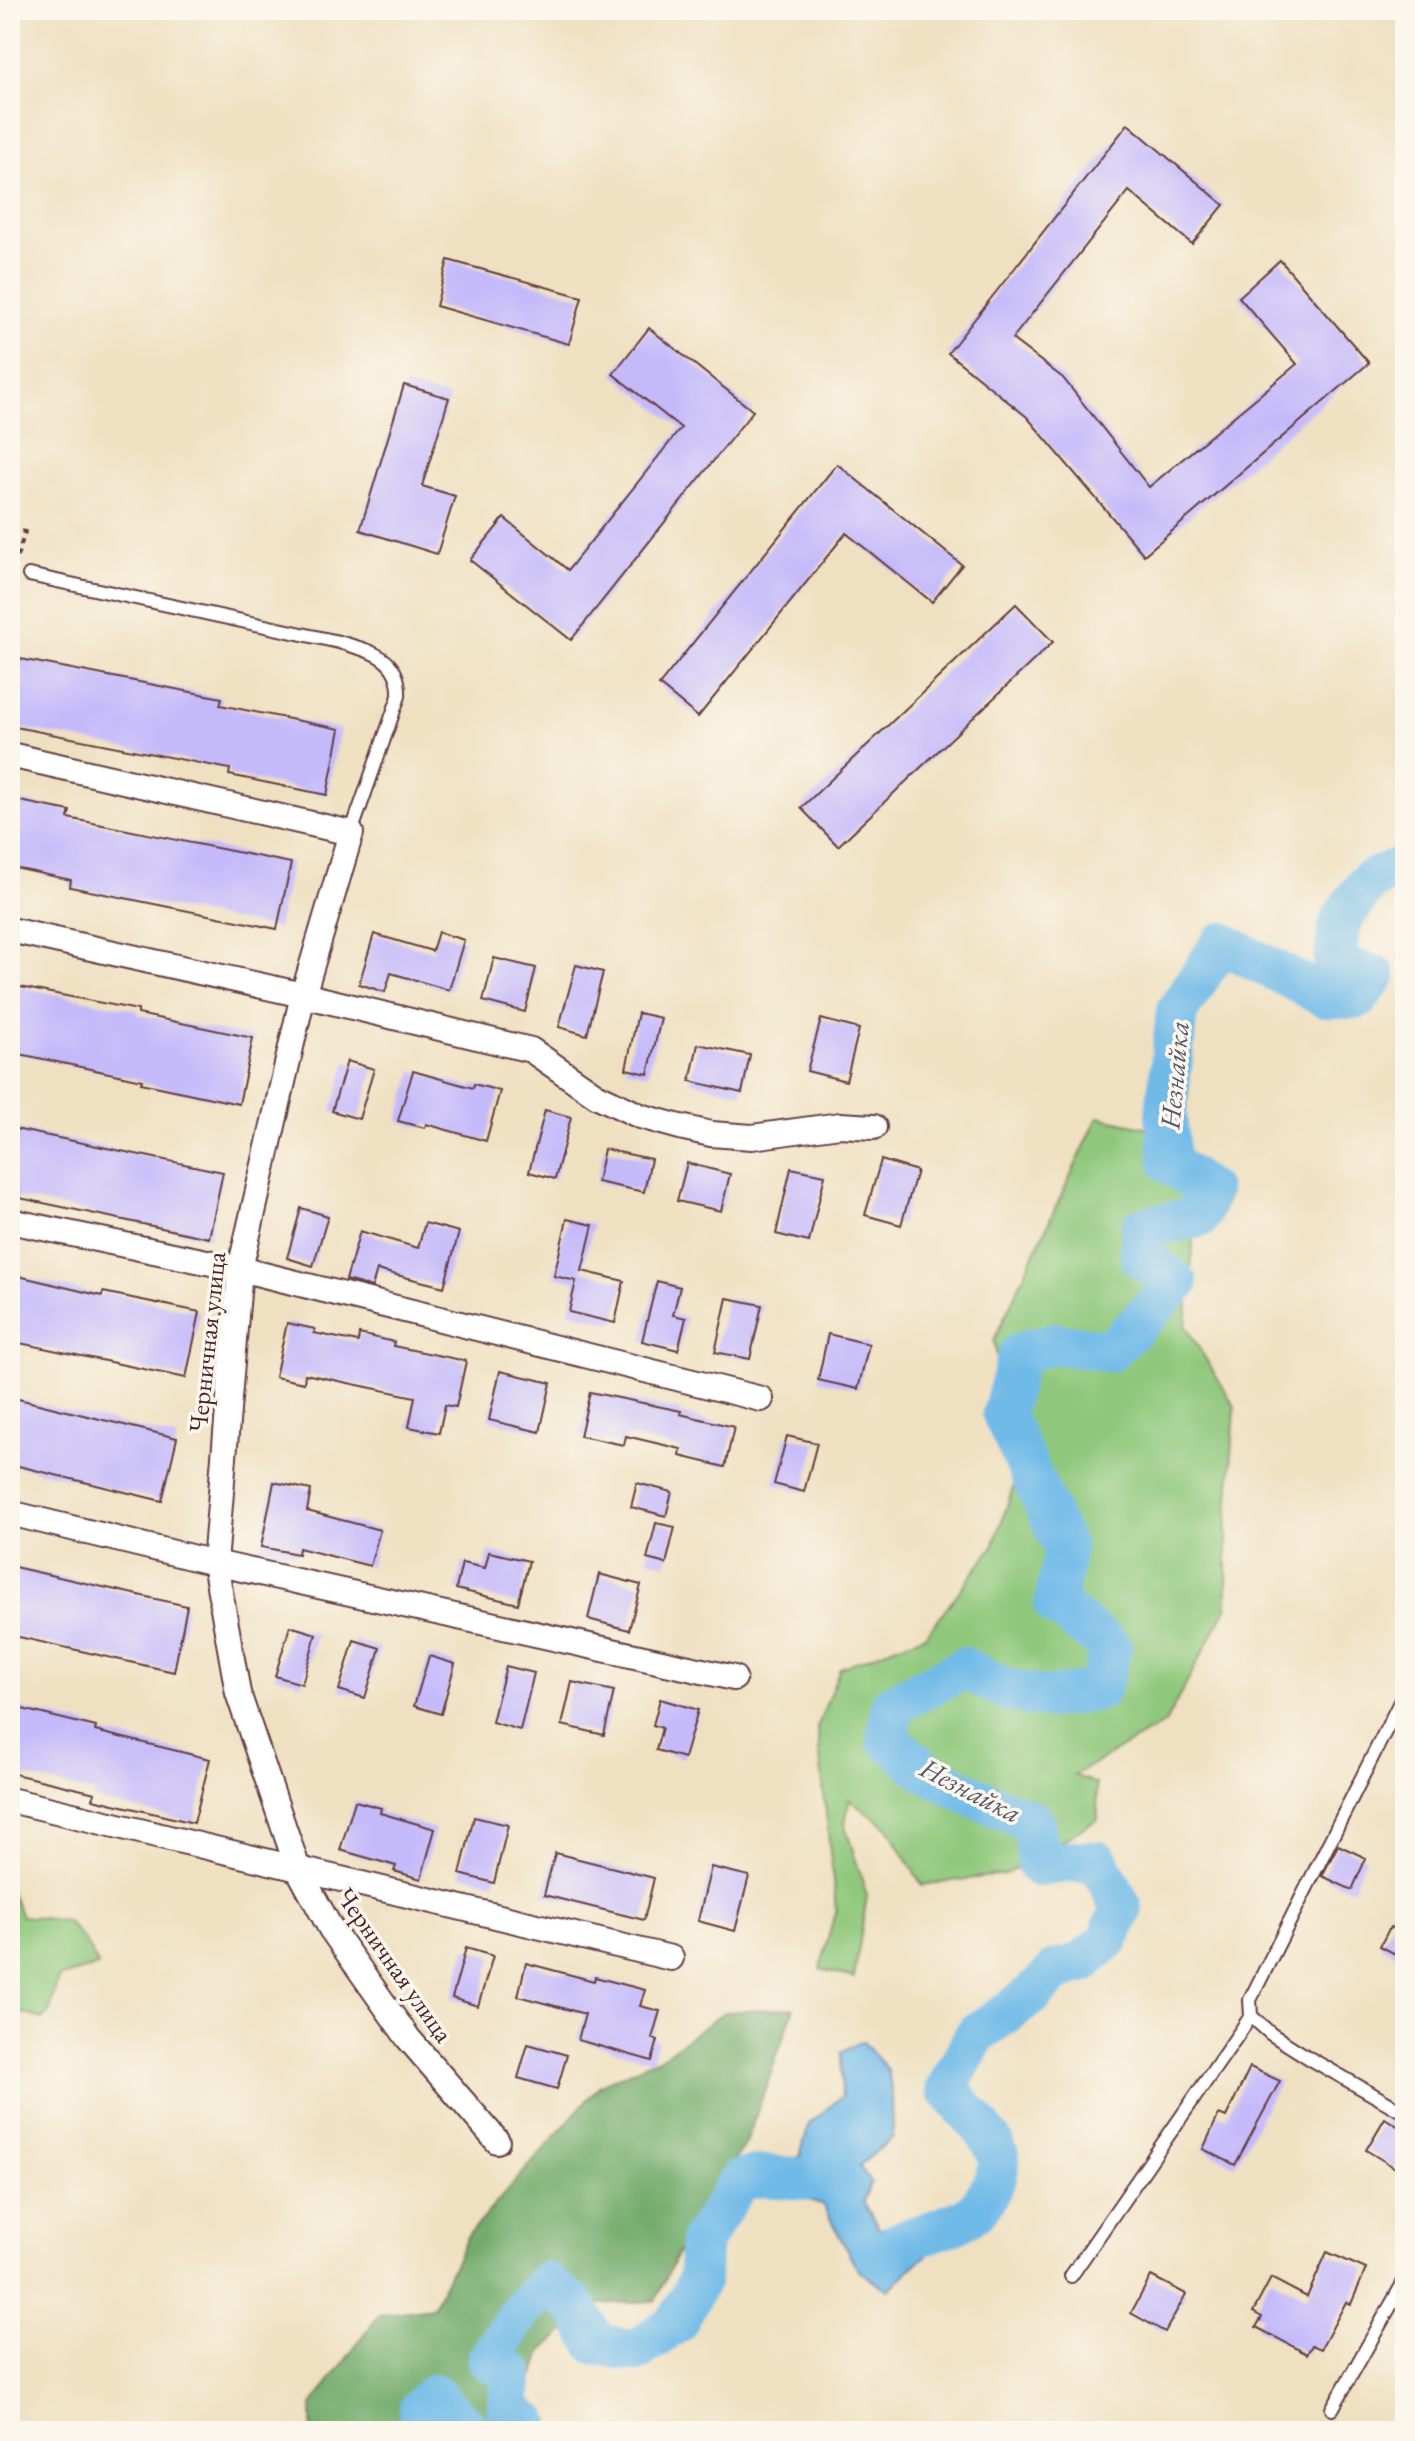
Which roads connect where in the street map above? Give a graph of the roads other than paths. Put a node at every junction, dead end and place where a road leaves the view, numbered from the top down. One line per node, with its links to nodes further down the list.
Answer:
1 (29, 575): 3 (lane)
2 (10, 755): 3 (street)
3 (351, 833): 5 (street, Черничная улица)
4 (10, 930): 5 (street)
5 (303, 995): 6 (street); 8 (street, Черничная улица)
6 (874, 1127)
7 (10, 1221): 8 (street)
8 (240, 1269): 9 (street); 11 (street, Черничная улица)
9 (761, 1399)
10 (10, 1513): 11 (street)
11 (215, 1563): 12 (street); 15 (street, Черничная улица)
12 (734, 1678)
13 (1405, 1692): 17 (lane)
14 (10, 1800): 15 (street)
15 (298, 1869): 16 (street); 19 (street, Черничная улица)
16 (671, 1958)
17 (1251, 2016): 18 (lane); 20 (lane)
18 (1405, 2113)
19 (497, 2141)
20 (1071, 2276)
21 (1405, 2280): 22 (lane)
22 (1332, 2409)

